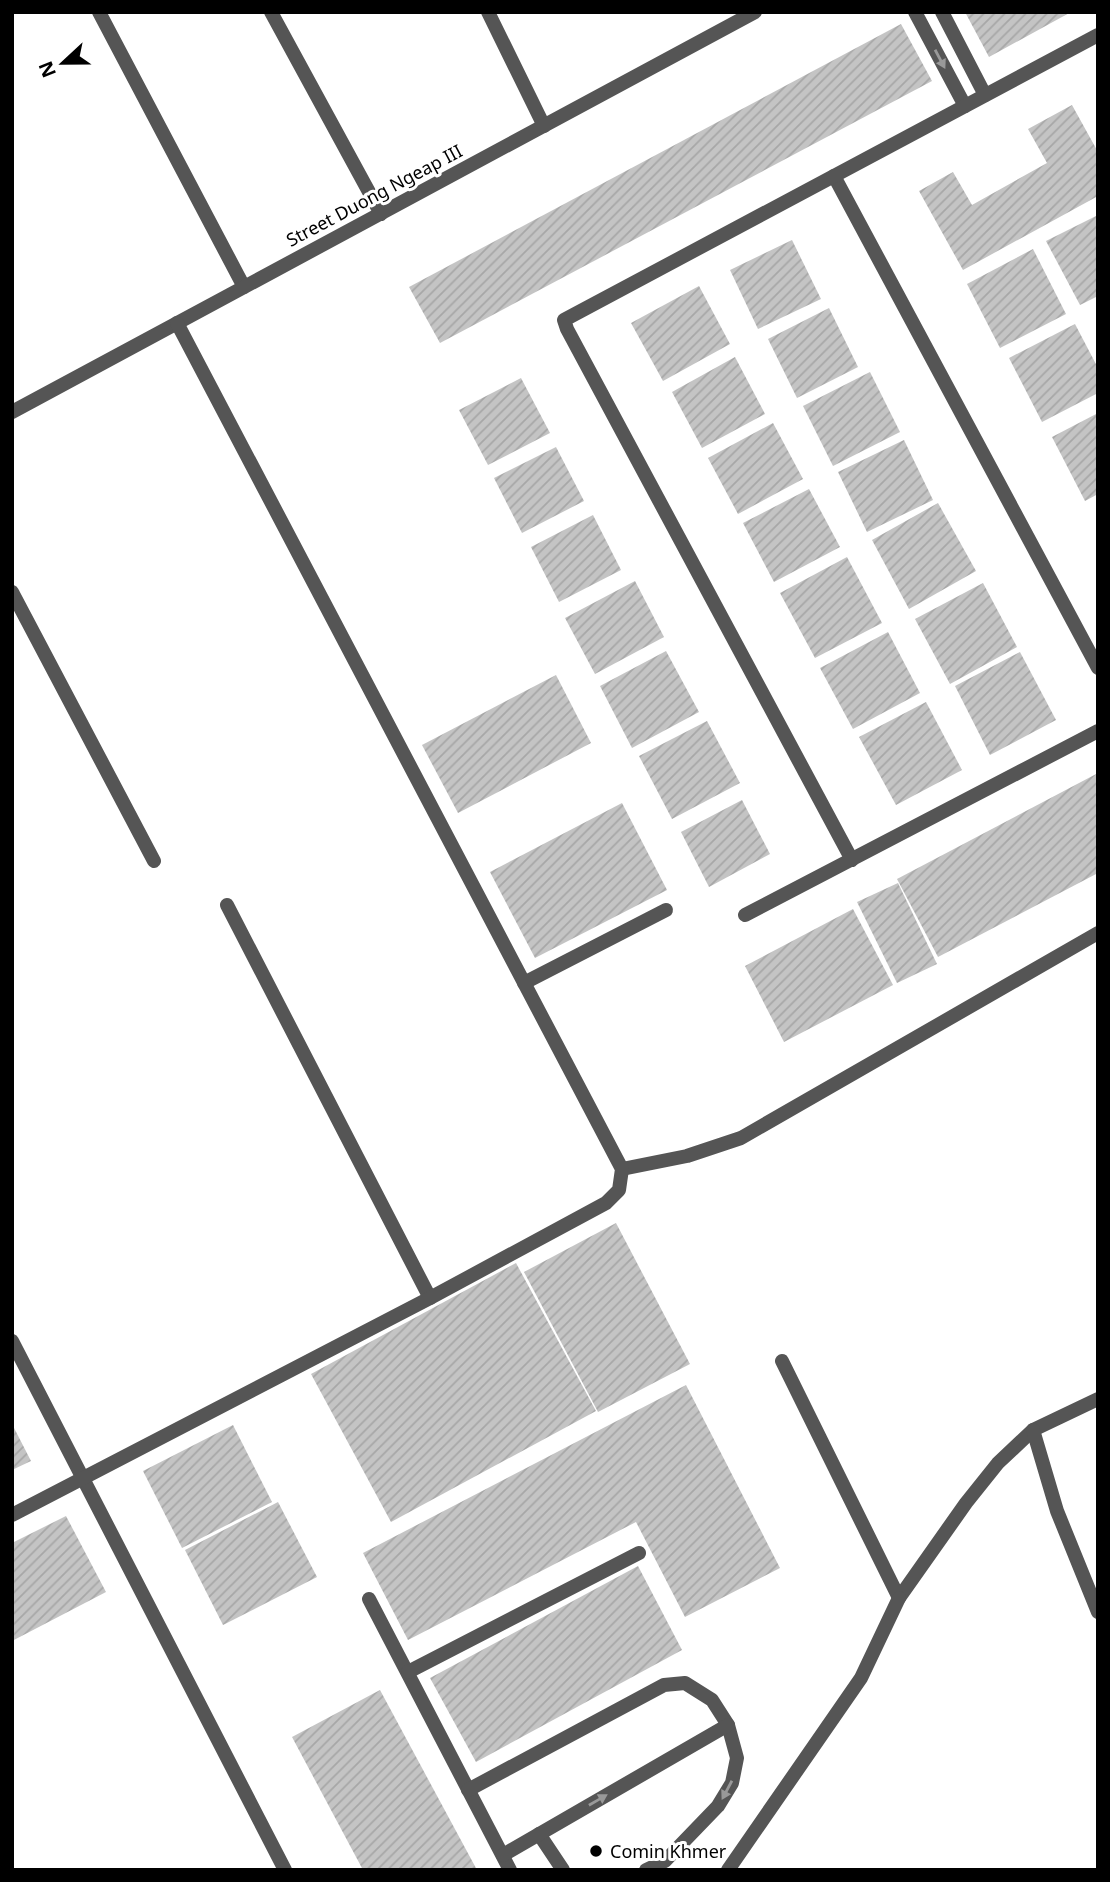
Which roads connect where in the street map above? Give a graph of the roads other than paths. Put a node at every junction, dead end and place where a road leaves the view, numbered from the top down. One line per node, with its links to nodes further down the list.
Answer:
1 (99, 12): 13 (street)
2 (271, 12): 12 (street)
3 (488, 12): 10 (street)
4 (755, 12): 10 (street, Street Duong Ngeap III)
5 (915, 12): 9 (street, one-way to 9)
6 (942, 12): 8 (street)
7 (1098, 35): 8 (street)
8 (985, 96): 9 (street)
9 (965, 106): 11 (street)
10 (544, 126): 12 (street, Street Duong Ngeap III)
11 (834, 176): 17 (street); 19 (street)
12 (380, 214): 13 (street, Street Duong Ngeap III)
13 (244, 287): 14 (street, Street Duong Ngeap III)
14 (177, 323): 15 (street, Street Duong Ngeap III); 25 (street)
15 (12, 412)
16 (12, 592): 20 (street)
17 (1098, 668)
18 (1098, 731): 19 (street)
19 (852, 860): 23 (street)
20 (154, 861)
21 (226, 905): 27 (street)
22 (666, 909): 25 (street)
23 (746, 915)
24 (1098, 933): 26 (street)
25 (524, 983): 26 (street)
26 (622, 1169): 27 (street)
27 (430, 1298): 32 (street)
28 (12, 1341): 32 (street)
29 (782, 1361): 36 (street)
30 (1098, 1399): 31 (street)
31 (1034, 1430): 36 (street); 37 (street)
32 (83, 1478): 33 (street); 43 (street)
33 (12, 1515)
34 (639, 1553): 38 (street)
35 (369, 1598): 38 (street)
36 (899, 1598): 47 (street)
37 (1098, 1612)
38 (408, 1672): 40 (street)
39 (728, 1725): 40 (street); 41 (street, one-way to 39); 46 (street, one-way to 46)
40 (468, 1790): 42 (street)
41 (539, 1834): 42 (street); 45 (street)
42 (503, 1855): 44 (street)
43 (285, 1870)
44 (510, 1870)
45 (563, 1870)
46 (646, 1870)
47 (728, 1870)

